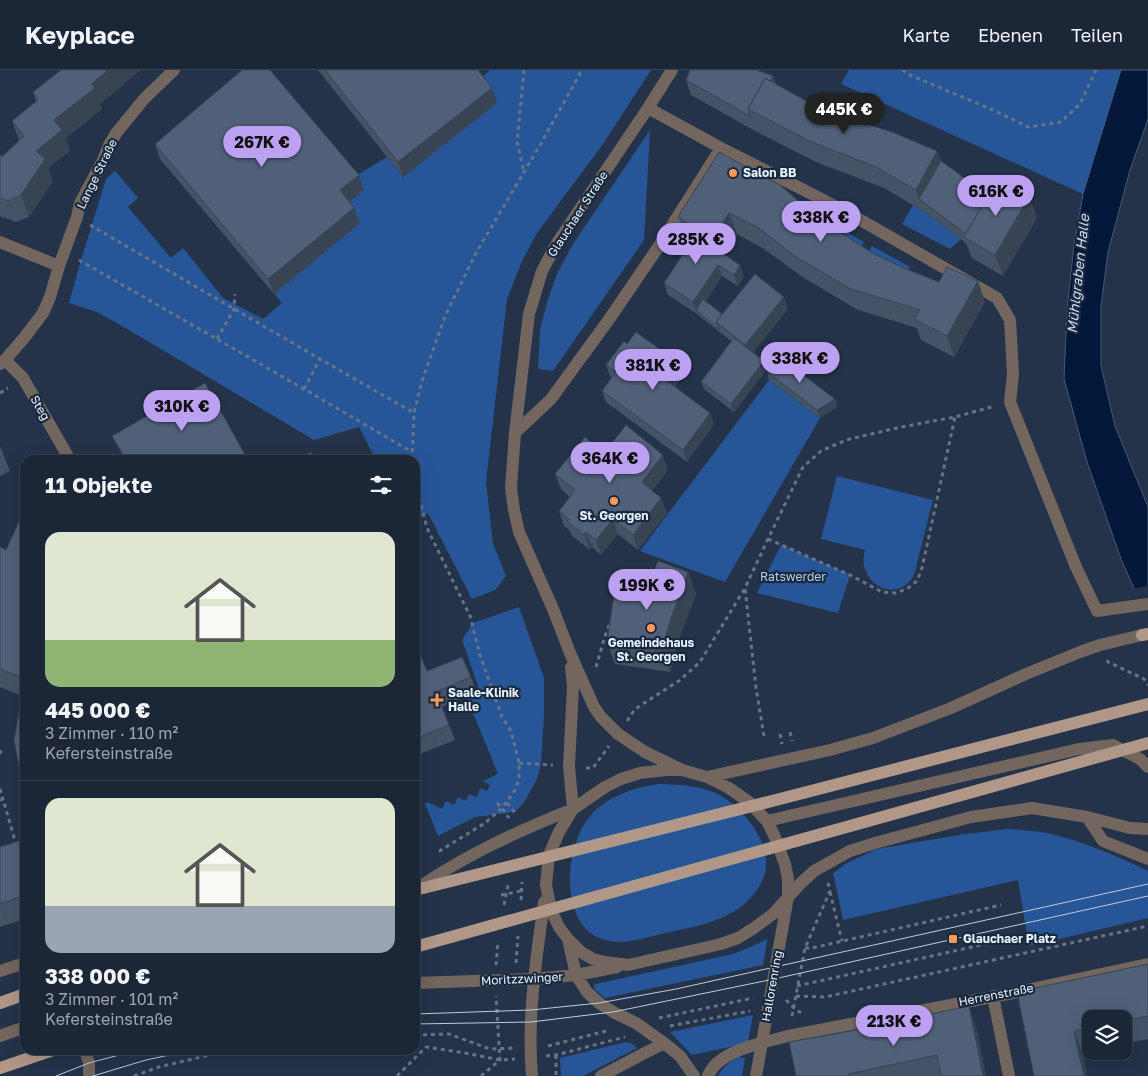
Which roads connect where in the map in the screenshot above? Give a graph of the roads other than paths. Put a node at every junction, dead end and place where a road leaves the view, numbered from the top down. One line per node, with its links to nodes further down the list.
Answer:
1 (174, 70): 6 (street, Lange Straße)
2 (672, 70): 3 (street, Glauchaer Straße)
3 (648, 108): 4 (street); 8 (street, Glauchaer Straße)
4 (721, 148): 8 (street); 10 (street)
5 (0, 242): 6 (street)
6 (59, 266): 7 (street, Lange Straße)
7 (2, 362): 9 (street, Steg)
8 (515, 434): 12 (street, Glauchaer Straße)
9 (67, 455)
10 (1148, 604)
11 (1145, 634): 17 (street)
12 (570, 654): 16 (street); 18 (street)
13 (1148, 704): 25 (main road, bridge)
14 (1148, 743): 28 (main road, bridge)
15 (1148, 767): 20 (street)
16 (682, 770): 17 (street); 18 (street)
17 (707, 777): 20 (street)
18 (572, 809): 23 (street); 24 (street)
19 (1087, 817): 21 (street); 22 (street); 26 (street)
20 (767, 821): 26 (street)
21 (1148, 829)
22 (1148, 859)
23 (546, 885): 27 (street); 34 (street)
24 (420, 886)
25 (420, 889)
26 (788, 897): 31 (street); 42 (street, Hallorenring)
27 (568, 939): 31 (street); 33 (street)
28 (420, 946)
29 (1148, 964): 37 (street, Herrenstraße)
30 (20, 965): 32 (street)
31 (628, 965): 33 (street, Moritzzwinger)
32 (0, 971)
33 (576, 975): 34 (street, Moritzzwinger); 41 (street)
34 (533, 979): 35 (street, Moritzzwinger); 47 (street)
35 (420, 983)
36 (20, 996): 38 (main road)
37 (993, 996): 42 (street, Herrenstraße); 52 (street)
38 (0, 1003)
39 (20, 1029): 40 (street)
40 (0, 1036)
41 (664, 1043): 48 (street); 49 (street)
42 (762, 1043): 50 (street, Herrenstraße); 51 (street, Hallorenring)
43 (38, 1055): 45 (main road)
44 (87, 1055): 46 (street)
45 (0, 1068)
46 (89, 1076)
47 (532, 1076)
48 (601, 1076)
49 (694, 1076)
50 (708, 1076)
51 (756, 1076)
52 (1009, 1076)

